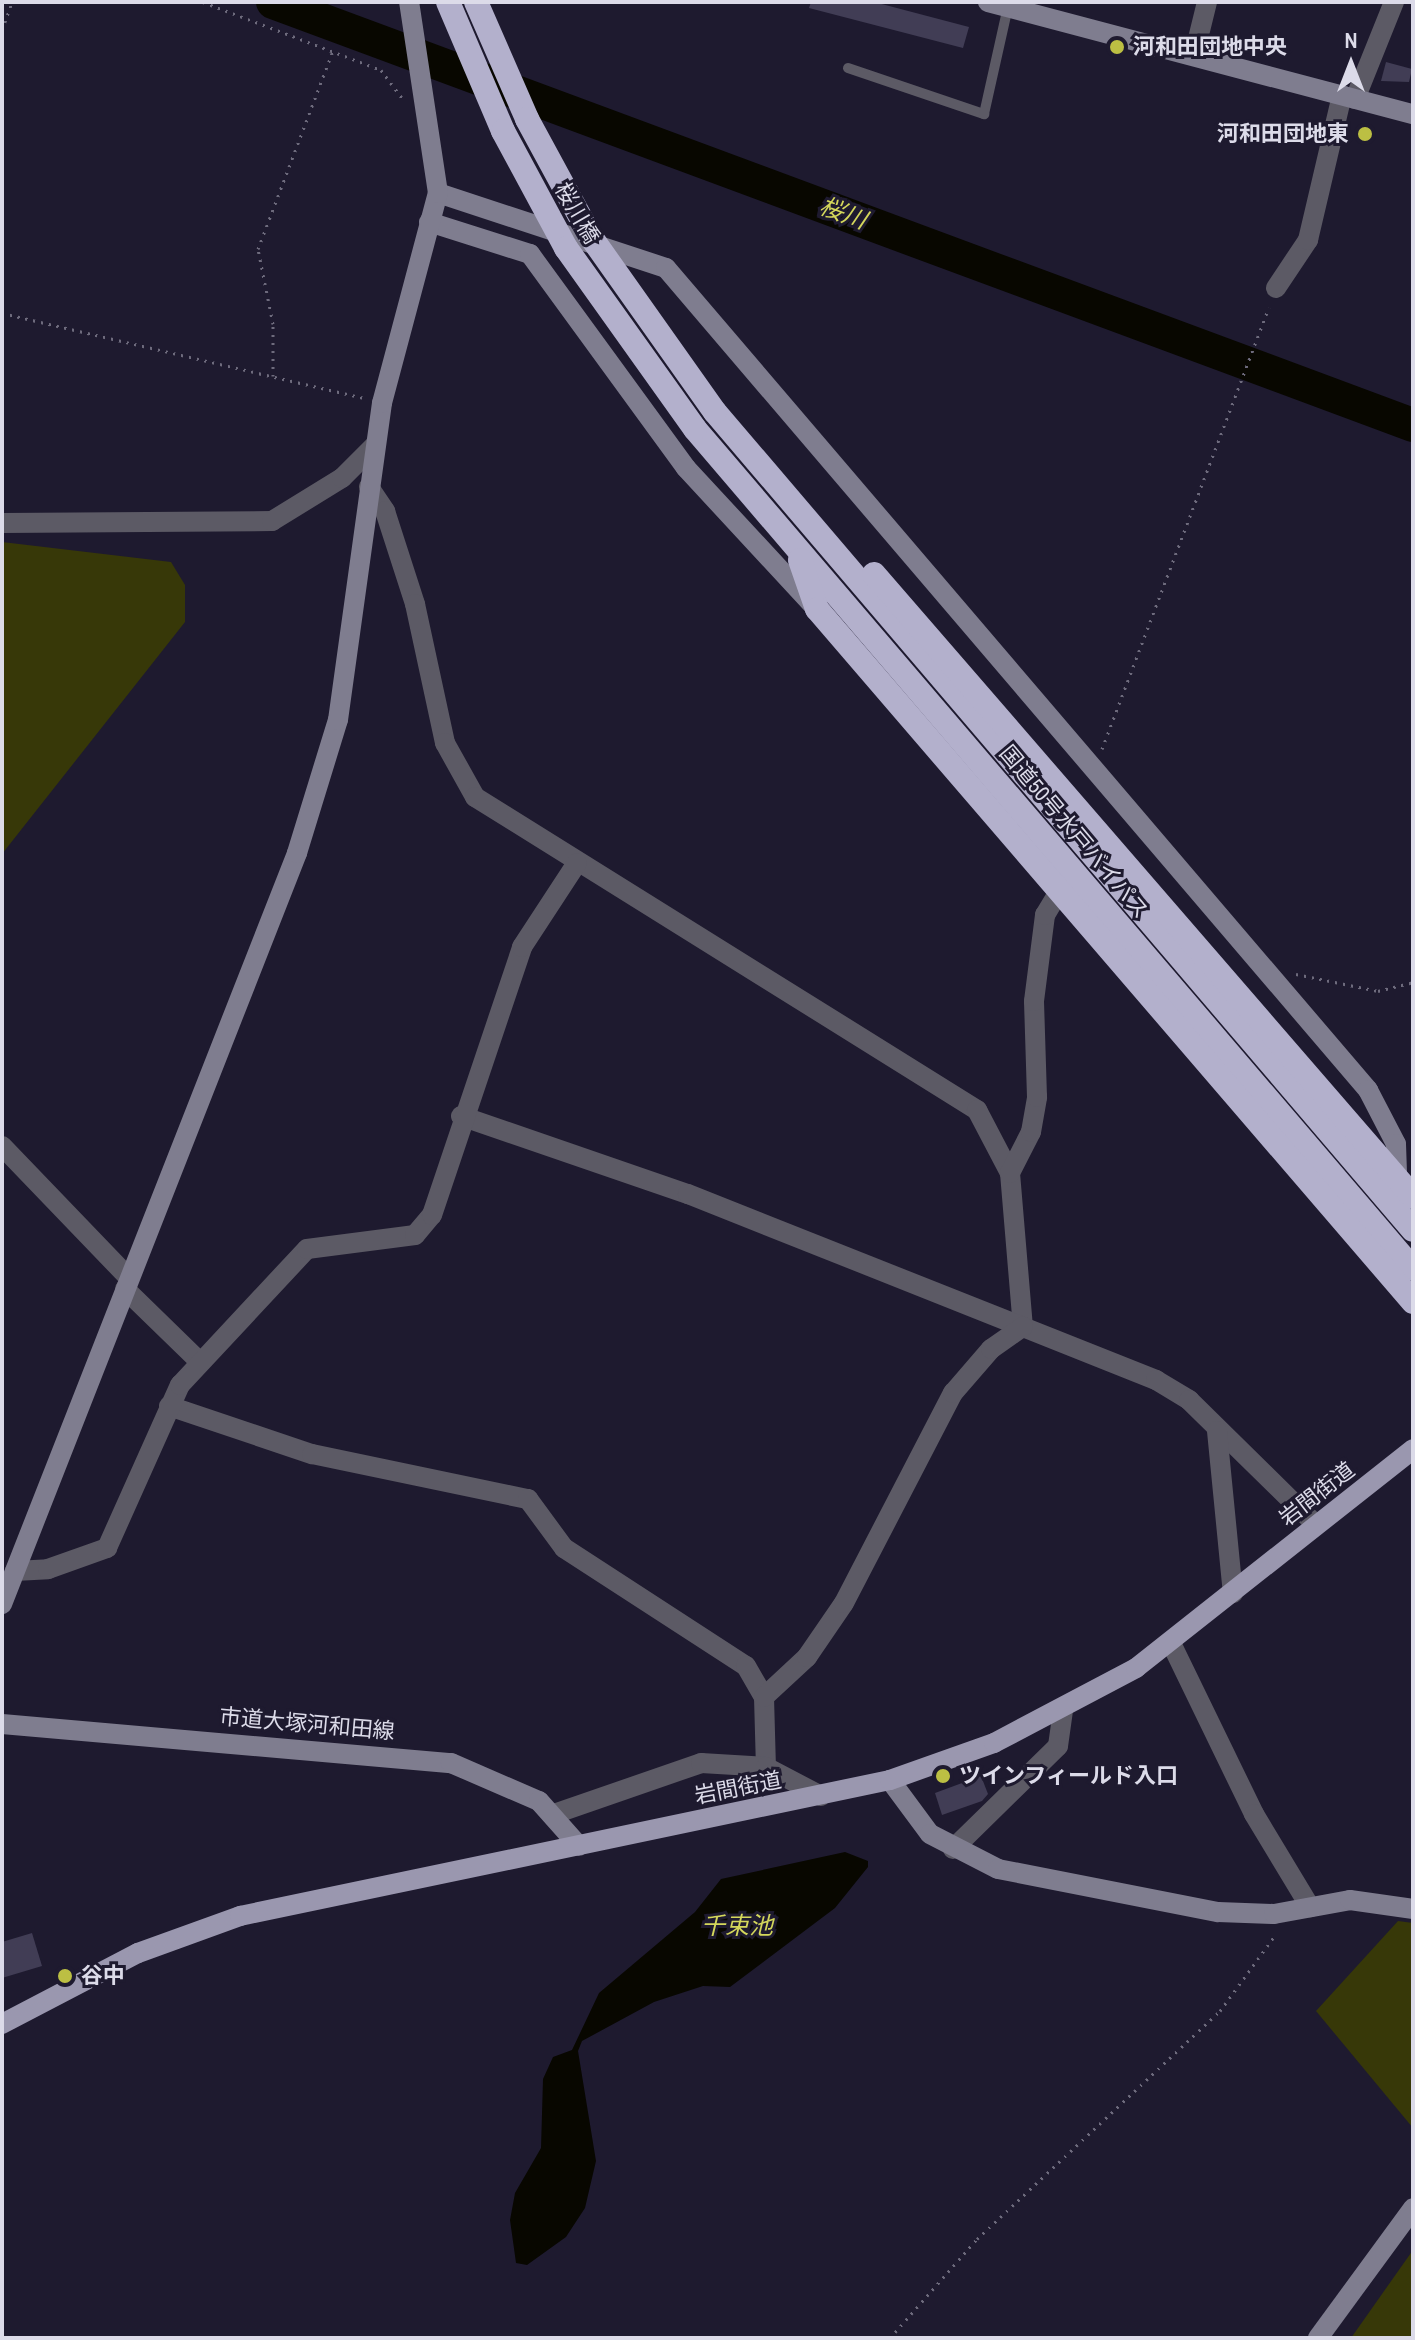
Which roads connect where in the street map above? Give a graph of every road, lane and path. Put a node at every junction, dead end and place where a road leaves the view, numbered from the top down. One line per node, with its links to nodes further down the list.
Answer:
1 (12, 2): 9 (path)
2 (203, 2): 10 (path)
3 (409, 2): 16 (street)
4 (448, 2): 23 (highway, 桜川橋, bridge)
5 (476, 2): 22 (highway, 桜川橋, bridge)
6 (1207, 2): 11 (street)
7 (1394, 2): 13 (street)
8 (1002, 4): 11 (street); 12 (lane)
9 (2, 30)
10 (333, 51): 14 (path); 20 (path)
11 (1194, 55): 13 (street)
12 (848, 68)
13 (1348, 97): 15 (street); 18 (street)
14 (411, 110)
15 (1413, 114)
16 (438, 193): 17 (street); 30 (street)
17 (429, 222): 21 (street); 29 (street)
18 (1276, 288): 30 (path)
19 (2, 313): 20 (path)
20 (273, 377): 21 (path)
21 (382, 403): 24 (street)
22 (715, 412): 26 (highway, 国道50号水戸バイパス)
23 (695, 429): 28 (highway, 国道50号水戸バイパス)
24 (375, 445): 25 (street); 27 (street)
25 (369, 487): 31 (street); 42 (street)
26 (809, 518): 38 (highway); 40 (highway, 国道50号水戸バイパス)
27 (2, 523)
28 (794, 545): 29 (highway); 41 (highway, 国道50号水戸バイパス)
29 (817, 609): 32 (highway)
30 (1091, 768): 33 (street)
31 (577, 863): 35 (street); 37 (street)
32 (1060, 890): 37 (street); 43 (highway)
33 (1268, 972): 34 (path); 38 (street)
34 (1413, 982)
35 (461, 1116): 44 (street); 45 (street)
36 (2, 1146): 42 (street)
37 (1010, 1173): 44 (street)
38 (1397, 1177): 39 (highway)
39 (1413, 1197)
40 (1413, 1230)
41 (1413, 1269)
42 (127, 1284): 45 (street); 50 (street)
43 (1413, 1302)
44 (1023, 1327): 47 (street); 54 (street)
45 (199, 1361): 46 (street)
46 (169, 1406): 50 (street); 54 (street)
47 (1217, 1431): 49 (street); 51 (street)
48 (1413, 1449): 49 (main road, 岩間街道)
49 (1316, 1525): 51 (main road, 岩間街道)
50 (15, 1571): 52 (street)
51 (1233, 1593): 53 (main road, 岩間街道)
52 (2, 1604)
53 (1171, 1643): 55 (main road, 岩間街道); 63 (street)
54 (764, 1697): 57 (street)
55 (1063, 1711): 58 (main road, 岩間街道); 62 (street)
56 (2, 1724): 60 (street, 市道大塚河和田線)
57 (766, 1767): 59 (street); 60 (street)
58 (890, 1780): 59 (main road, 岩間街道); 62 (street)
59 (821, 1796): 61 (main road, 岩間街道)
60 (554, 1814): 61 (street, 市道大塚河和田線)
61 (579, 1846): 66 (main road, 岩間街道)
62 (953, 1849): 65 (street)
63 (1310, 1907): 64 (street); 65 (street)
64 (1413, 1909)
65 (1274, 1914): 68 (path)
66 (2, 2024)
67 (1413, 2208): 69 (street)
68 (890, 2338)
69 (1318, 2338)

